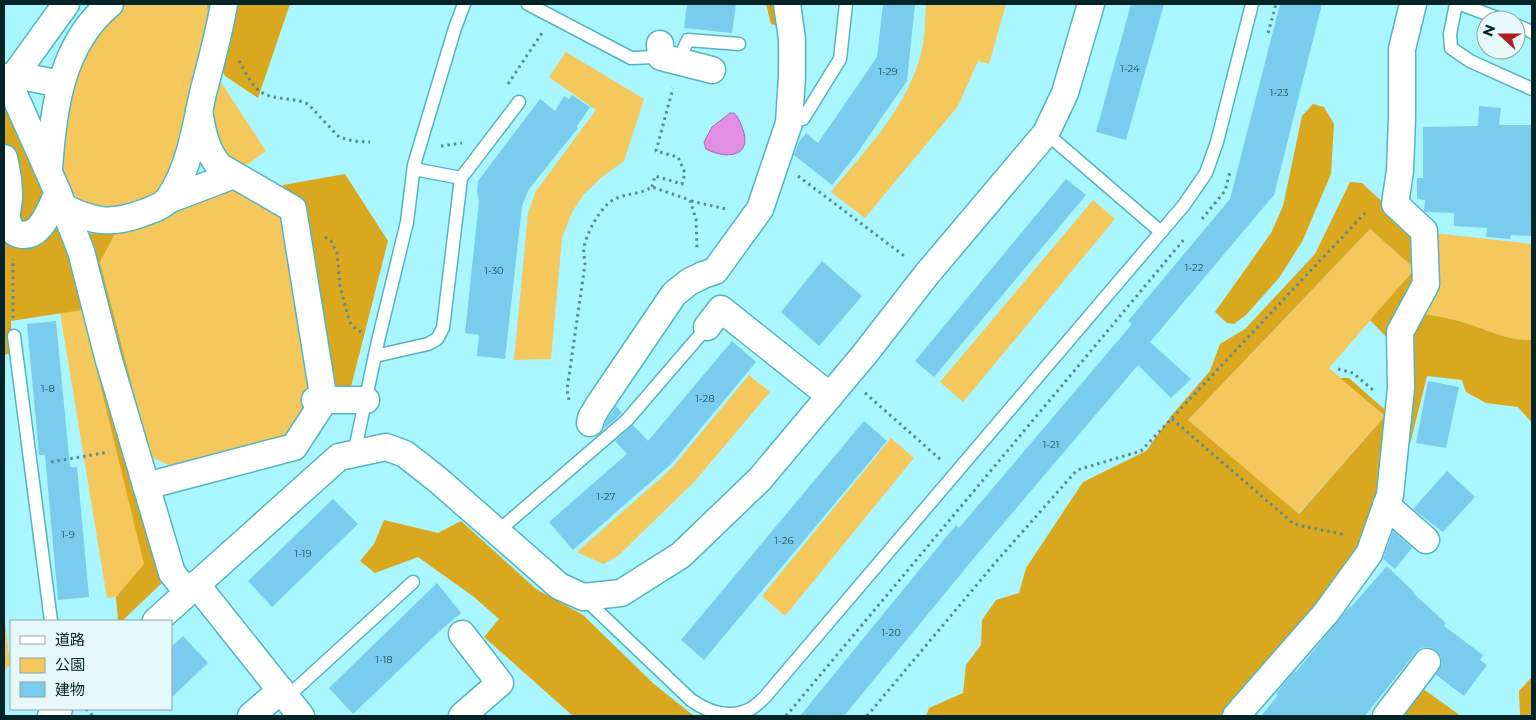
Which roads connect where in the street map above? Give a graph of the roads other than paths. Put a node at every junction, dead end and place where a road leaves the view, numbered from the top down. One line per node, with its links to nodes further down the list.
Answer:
1 (110, 4): 13 (street)
2 (464, 4): 26 (lane)
3 (528, 4): 15 (lane)
4 (786, 4): 25 (street)
5 (846, 4): 22 (lane)
6 (1091, 4): 23 (street)
7 (1252, 4): 33 (lane)
8 (1413, 4): 46 (street)
9 (1458, 4): 11 (lane); 19 (lane)
10 (64, 6): 13 (street); 18 (street)
11 (1476, 10)
12 (222, 16): 21 (street)
13 (89, 26): 17 (street)
14 (740, 44): 15 (lane)
15 (661, 50): 16 (street)
16 (712, 70)
17 (61, 84): 18 (street); 29 (street)
18 (9, 86): 29 (street)
19 (1532, 89)
20 (519, 102): 28 (lane)
21 (199, 111): 27 (street); 30 (street)
22 (803, 119): 25 (street)
23 (1046, 133): 33 (lane); 38 (street)
24 (4, 158): 32 (street)
25 (777, 160): 41 (street)
26 (414, 169): 28 (lane); 37 (lane)
27 (234, 175): 30 (street); 39 (street)
28 (461, 178): 37 (lane)
29 (56, 191): 31 (street); 32 (street); 34 (street)
30 (168, 200): 31 (street)
31 (113, 222): 34 (street)
32 (17, 230): 34 (street)
33 (1161, 232): 51 (lane)
34 (81, 251): 45 (street)
35 (707, 327): 38 (street); 47 (lane)
36 (14, 336): 52 (lane)
37 (376, 356): 40 (lane)
38 (838, 386): 51 (street)
39 (320, 400): 40 (street); 42 (street)
40 (366, 400): 43 (lane)
41 (590, 423)
42 (294, 447): 44 (street); 45 (street)
43 (354, 454): 44 (street); 47 (street)
44 (320, 473): 50 (street)
45 (146, 486): 50 (street)
46 (1386, 505): 48 (street); 59 (street)
47 (497, 532): 51 (street)
48 (1426, 540)
49 (413, 582): 56 (lane)
50 (192, 588): 53 (street); 56 (street)
51 (583, 597)
52 (51, 620)
53 (157, 620)
54 (462, 634): 58 (street)
55 (1426, 662): 60 (street)
56 (289, 701): 57 (street)
57 (251, 716)
58 (462, 716)
59 (1236, 716)
60 (1386, 716)

